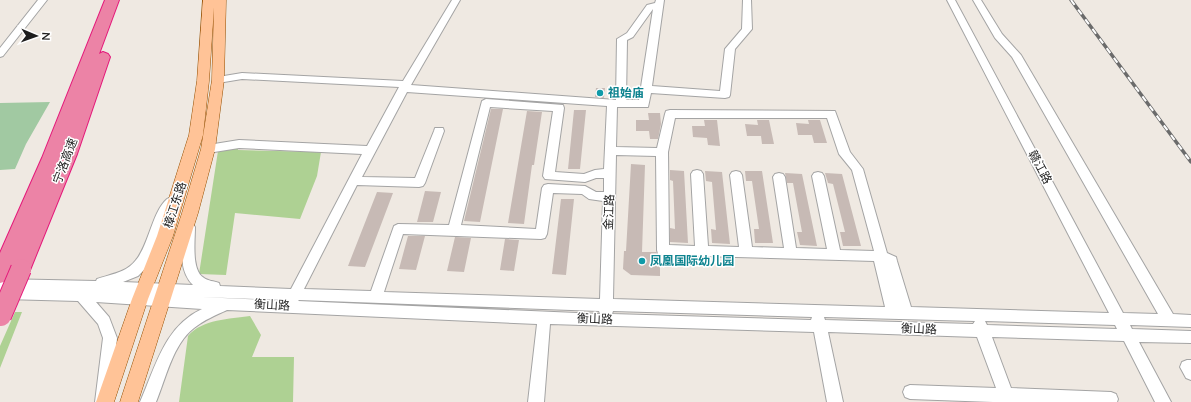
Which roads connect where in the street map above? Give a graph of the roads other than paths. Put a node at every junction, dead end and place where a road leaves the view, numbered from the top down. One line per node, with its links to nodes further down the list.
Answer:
1 (43, 0): 11 (street)
2 (112, 0): 38 (highway, 宁洛高速)
3 (122, 0): 38 (highway, 宁洛高速)
4 (209, 0): 29 (main road, 樟江东路)
5 (220, 0): 12 (main road, 樟江东路)
6 (456, 0): 13 (street)
7 (747, 0): 14 (street)
8 (951, 0): 52 (street, 赣江路)
9 (977, 0): 54 (street)
10 (659, 2): 14 (street); 15 (street, 金江路)
11 (0, 54)
12 (218, 80): 13 (street); 17 (main road, 樟江东路)
13 (405, 86): 15 (street); 18 (street)
14 (645, 89): 15 (street)
15 (617, 104): 19 (street, 金江路)
16 (439, 131): 27 (street)
17 (208, 149): 18 (street); 31 (main road, 樟江东路)
18 (370, 150): 27 (street)
19 (611, 151): 20 (street); 21 (street, 金江路)
20 (662, 152): 33 (street); 37 (street)
21 (610, 174): 24 (street); 30 (street, 金江路)
22 (697, 174): 33 (street)
23 (736, 175): 34 (street)
24 (549, 176): 28 (street); 32 (street)
25 (818, 176): 36 (street)
26 (779, 177): 35 (street)
27 (354, 181): 45 (street)
28 (548, 188): 30 (street); 32 (street)
29 (180, 190): 39 (street); 41 (main road, 樟江东路)
30 (609, 197): 46 (street, 金江路)
31 (190, 213): 42 (main road, 樟江东路); 44 (street)
32 (454, 230): 43 (street)
33 (702, 251): 34 (street)
34 (746, 252): 35 (street)
35 (791, 254): 36 (street)
36 (835, 255): 37 (street)
37 (882, 256): 48 (street)
38 (6, 274): 39 (street, 衡山路); 50 (highway, 宁洛高速, bridge)
39 (85, 290): 40 (street, 衡山路); 41 (street, 衡山路); 65 (street)
40 (0, 293)
41 (142, 294): 42 (street, 衡山路); 65 (main road, 樟江东路)
42 (162, 295): 44 (street, 衡山路); 66 (main road, 樟江东路)
43 (376, 297): 45 (street, 衡山路); 46 (street, 衡山路)
44 (231, 298): 45 (street, 衡山路); 67 (street)
45 (292, 300): 51 (street, 衡山路)
46 (606, 305): 47 (street, 衡山路); 53 (street, 金江路)
47 (817, 310): 48 (street, 衡山路); 56 (street)
48 (900, 313): 49 (street, 衡山路)
49 (976, 315): 52 (street, 衡山路); 57 (street)
50 (1, 318)
51 (544, 318): 53 (street, 衡山路); 68 (street)
52 (1120, 318): 54 (street, 衡山路); 58 (street, 赣江路)
53 (605, 320): 56 (street, 衡山路)
54 (1169, 320): 55 (street, 衡山路)
55 (1191, 321)
56 (820, 326): 57 (street, 衡山路); 69 (street)
57 (982, 331): 58 (street, 衡山路); 63 (street)
58 (1129, 335): 59 (street, 衡山路); 70 (street, 赣江路)
59 (1191, 337)
60 (1191, 367): 61 (street)
61 (1191, 373)
62 (910, 392): 63 (street)
63 (1006, 395): 64 (street)
64 (1111, 399)
65 (104, 402)
66 (129, 402)
67 (148, 402)
68 (536, 402)
69 (835, 402)
70 (1163, 402)

